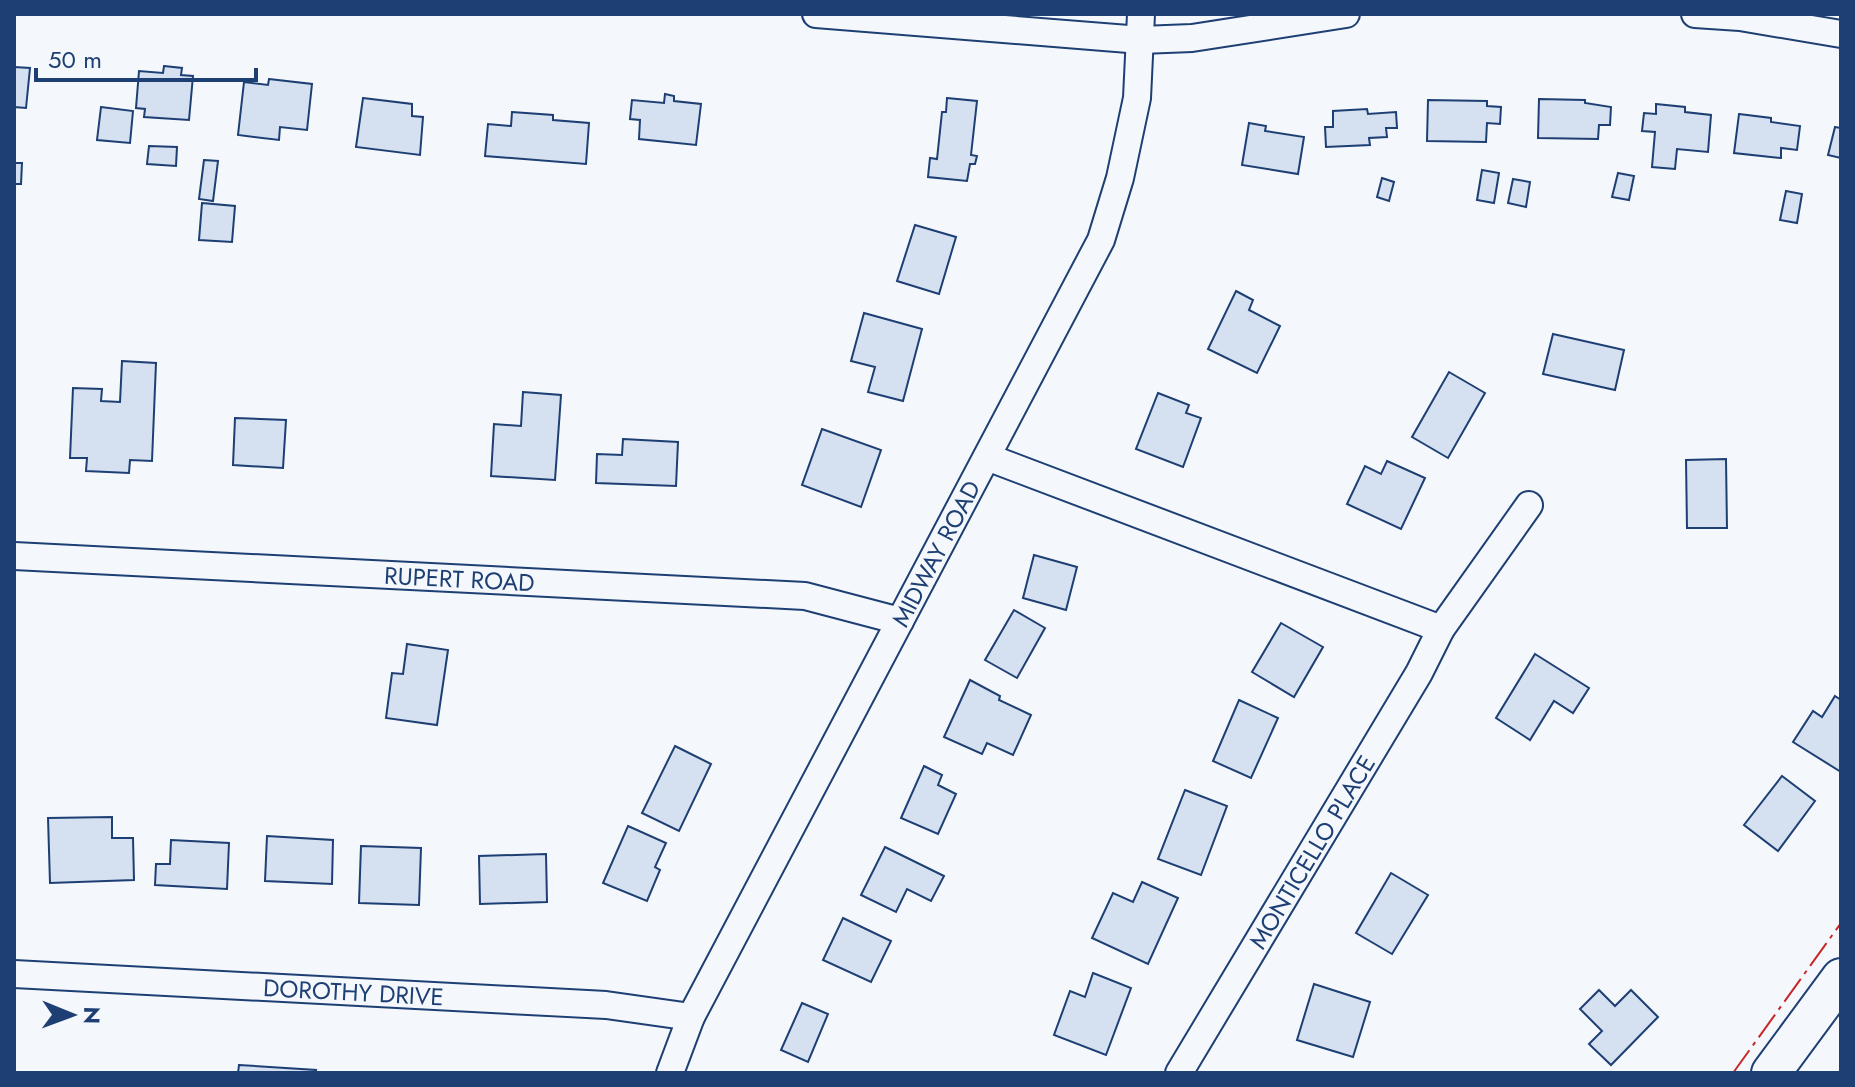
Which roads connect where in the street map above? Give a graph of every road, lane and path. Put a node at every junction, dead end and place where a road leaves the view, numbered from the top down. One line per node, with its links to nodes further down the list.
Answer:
1 (816, 14): 4 (street)
2 (1346, 14): 4 (street)
3 (1695, 14): 5 (street)
4 (1141, 27): 6 (street, MIDWAY ROAD)
5 (1841, 34)
6 (987, 457): 9 (street, MIDWAY ROAD); 10 (street)
7 (1529, 505): 10 (street, MONTICELLO PLACE)
8 (14, 556): 9 (street, RUPERT ROAD)
9 (900, 621): 13 (street, MIDWAY ROAD)
10 (1441, 629): 15 (street, MONTICELLO PLACE)
11 (14, 974): 13 (street, DOROTHY DRIVE)
12 (1841, 978): 16 (main road)
13 (691, 1017): 14 (street, MIDWAY ROAD)
14 (670, 1073)
15 (1179, 1073)
16 (1771, 1073)

